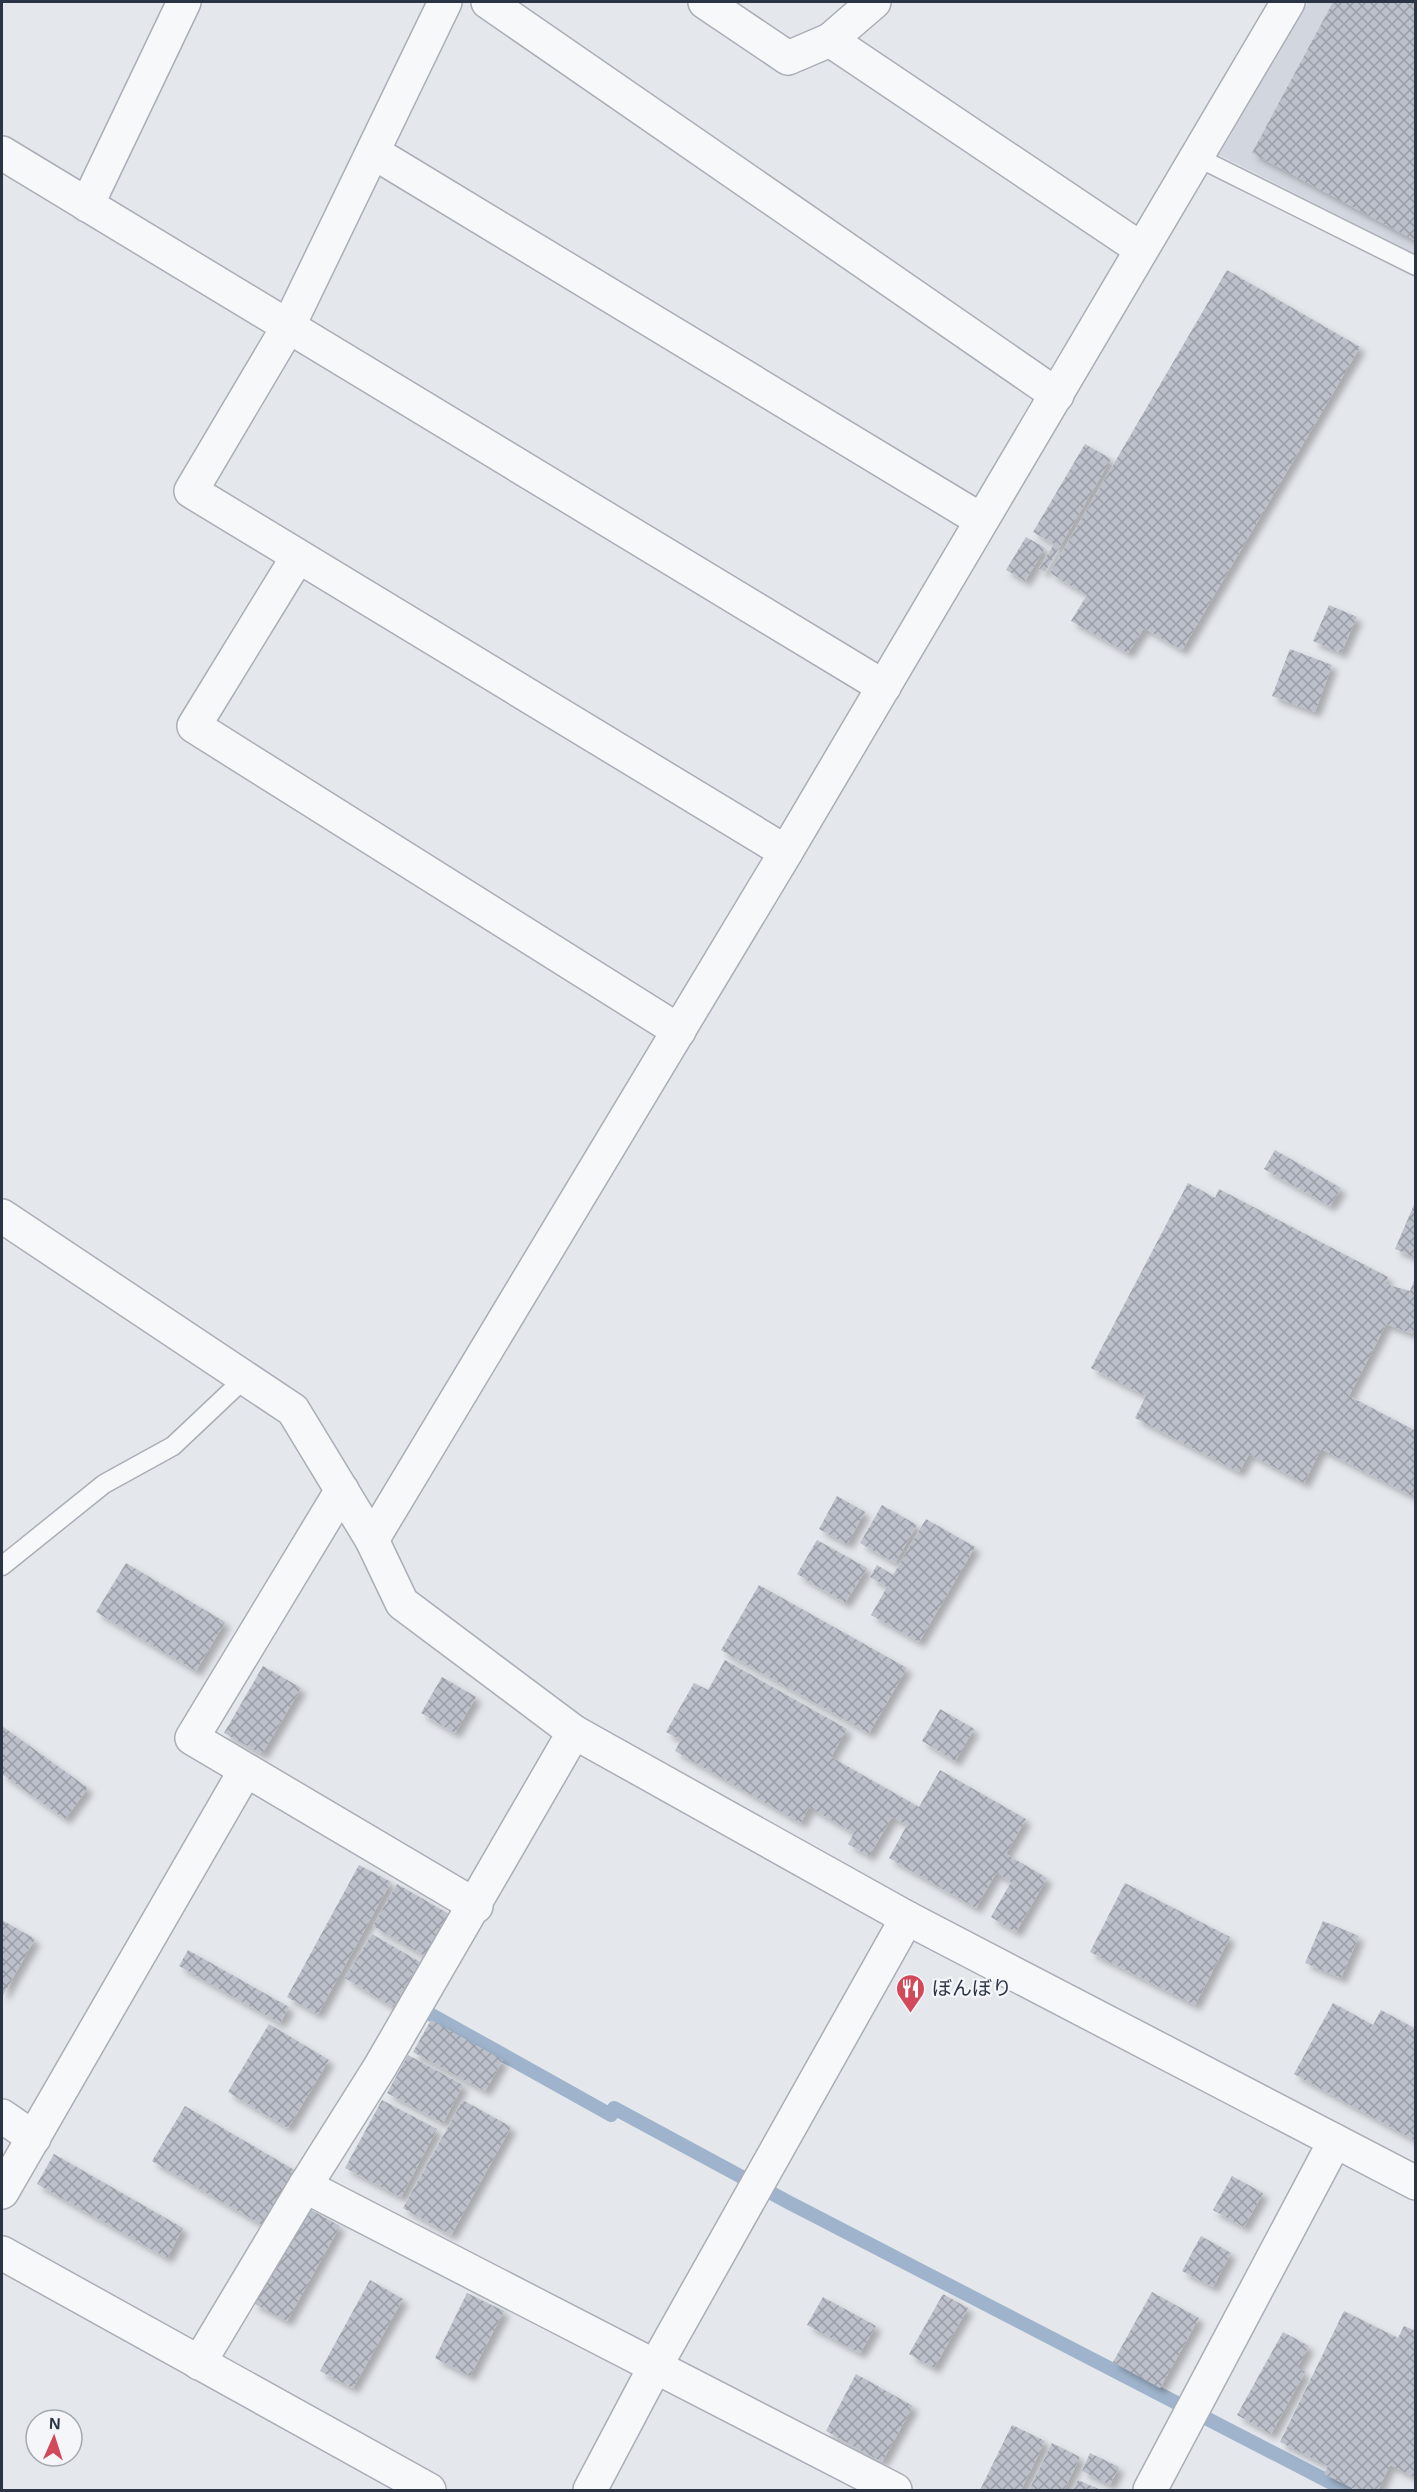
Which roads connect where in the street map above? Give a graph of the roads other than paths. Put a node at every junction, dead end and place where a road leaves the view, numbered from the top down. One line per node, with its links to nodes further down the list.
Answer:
1 (184, 2): 11 (street)
2 (445, 2): 8 (street)
3 (488, 2): 15 (street)
4 (705, 2): 7 (street)
5 (874, 2): 7 (street)
6 (1288, 2): 10 (street)
7 (830, 40): 12 (street)
8 (373, 152): 14 (street); 16 (street)
9 (2, 153): 11 (street)
10 (1197, 157): 12 (street); 13 (lane)
11 (87, 205): 14 (street)
12 (1141, 249): 15 (street)
13 (1416, 266)
14 (288, 327): 17 (street); 18 (street)
15 (1057, 395): 16 (street)
16 (981, 520): 18 (street)
17 (297, 558): 19 (street); 20 (street)
18 (884, 687): 19 (street)
19 (786, 852): 20 (street)
20 (679, 1031): 24 (street)
21 (2, 1216): 22 (street)
22 (245, 1378): 23 (street); 25 (lane)
23 (342, 1490): 24 (street); 27 (street)
24 (372, 1540): 26 (street)
25 (2, 1566)
26 (574, 1732): 28 (street); 29 (street)
27 (245, 1771): 28 (street); 31 (street)
28 (476, 1906): 34 (street)
29 (907, 1918): 32 (street); 38 (street)
30 (2, 2116): 31 (street)
31 (34, 2138): 35 (street)
32 (1335, 2141): 33 (street); 42 (street)
33 (1416, 2183)
34 (305, 2186): 37 (street); 38 (street)
35 (2, 2192)
36 (2, 2253): 37 (street)
37 (199, 2363): 39 (street)
38 (656, 2366): 40 (street); 41 (street)
39 (429, 2490)
40 (590, 2490)
41 (895, 2490)
42 (1150, 2490)

